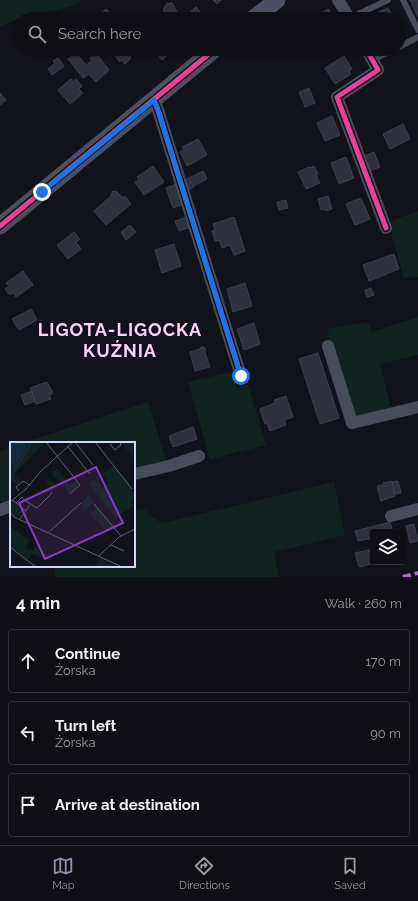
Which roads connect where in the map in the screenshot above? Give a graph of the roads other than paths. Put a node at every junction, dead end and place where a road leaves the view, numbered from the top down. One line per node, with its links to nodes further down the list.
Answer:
1 (338, 0): 7 (street)
2 (388, 0): 8 (lane)
3 (403, 0): 9 (lane)
4 (274, 1): 5 (main road); 6 (main road)
5 (257, 12)
6 (261, 12)
7 (346, 12)
8 (364, 12)
9 (418, 30)
10 (418, 38): 11 (lane)
11 (406, 44)
12 (207, 56): 16 (main road)
13 (370, 56): 15 (street)
14 (380, 56): 15 (lane)
15 (372, 60): 18 (street)
16 (154, 100): 17 (main road); 20 (street)
17 (0, 226)
18 (386, 228)
19 (328, 346): 21 (street)
20 (241, 376)
21 (418, 407)
22 (199, 456): 23 (street)
23 (135, 474)
24 (10, 506): 25 (street)
25 (0, 510)
26 (418, 510): 27 (street)
27 (391, 516)

